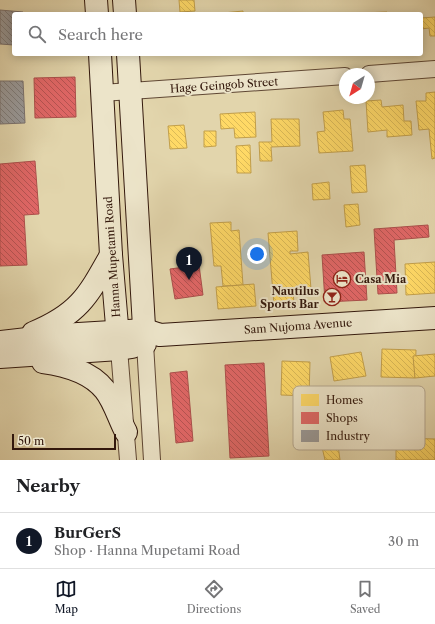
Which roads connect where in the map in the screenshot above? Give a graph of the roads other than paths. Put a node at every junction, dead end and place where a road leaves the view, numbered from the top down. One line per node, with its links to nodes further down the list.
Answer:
1 (96, 0): 3 (main road)
2 (124, 0): 4 (main road)
3 (97, 12)
4 (125, 12)
5 (100, 56): 11 (main road, Hanna Mupetami Road)
6 (128, 56): 10 (main road)
7 (435, 69): 8 (street)
8 (375, 74)
9 (339, 76): 10 (street, Hage Geingob Street)
10 (130, 92): 11 (street, Hage Geingob Street); 14 (main road)
11 (102, 93): 12 (main road, Hanna Mupetami Road)
12 (111, 255): 15 (main road, Hanna Mupetami Road); 16 (main road)
13 (435, 318): 14 (main road, Sam Nujoma Avenue)
14 (150, 337): 15 (main road, Sam Nujoma Avenue); 19 (street)
15 (118, 341): 16 (main road, Sam Nujoma Avenue); 17 (street, Hanna Mupetami Road)
16 (5, 349): 17 (main road)
17 (126, 432): 18 (street, Hanna Mupetami Road)
18 (128, 460)
19 (152, 460)

